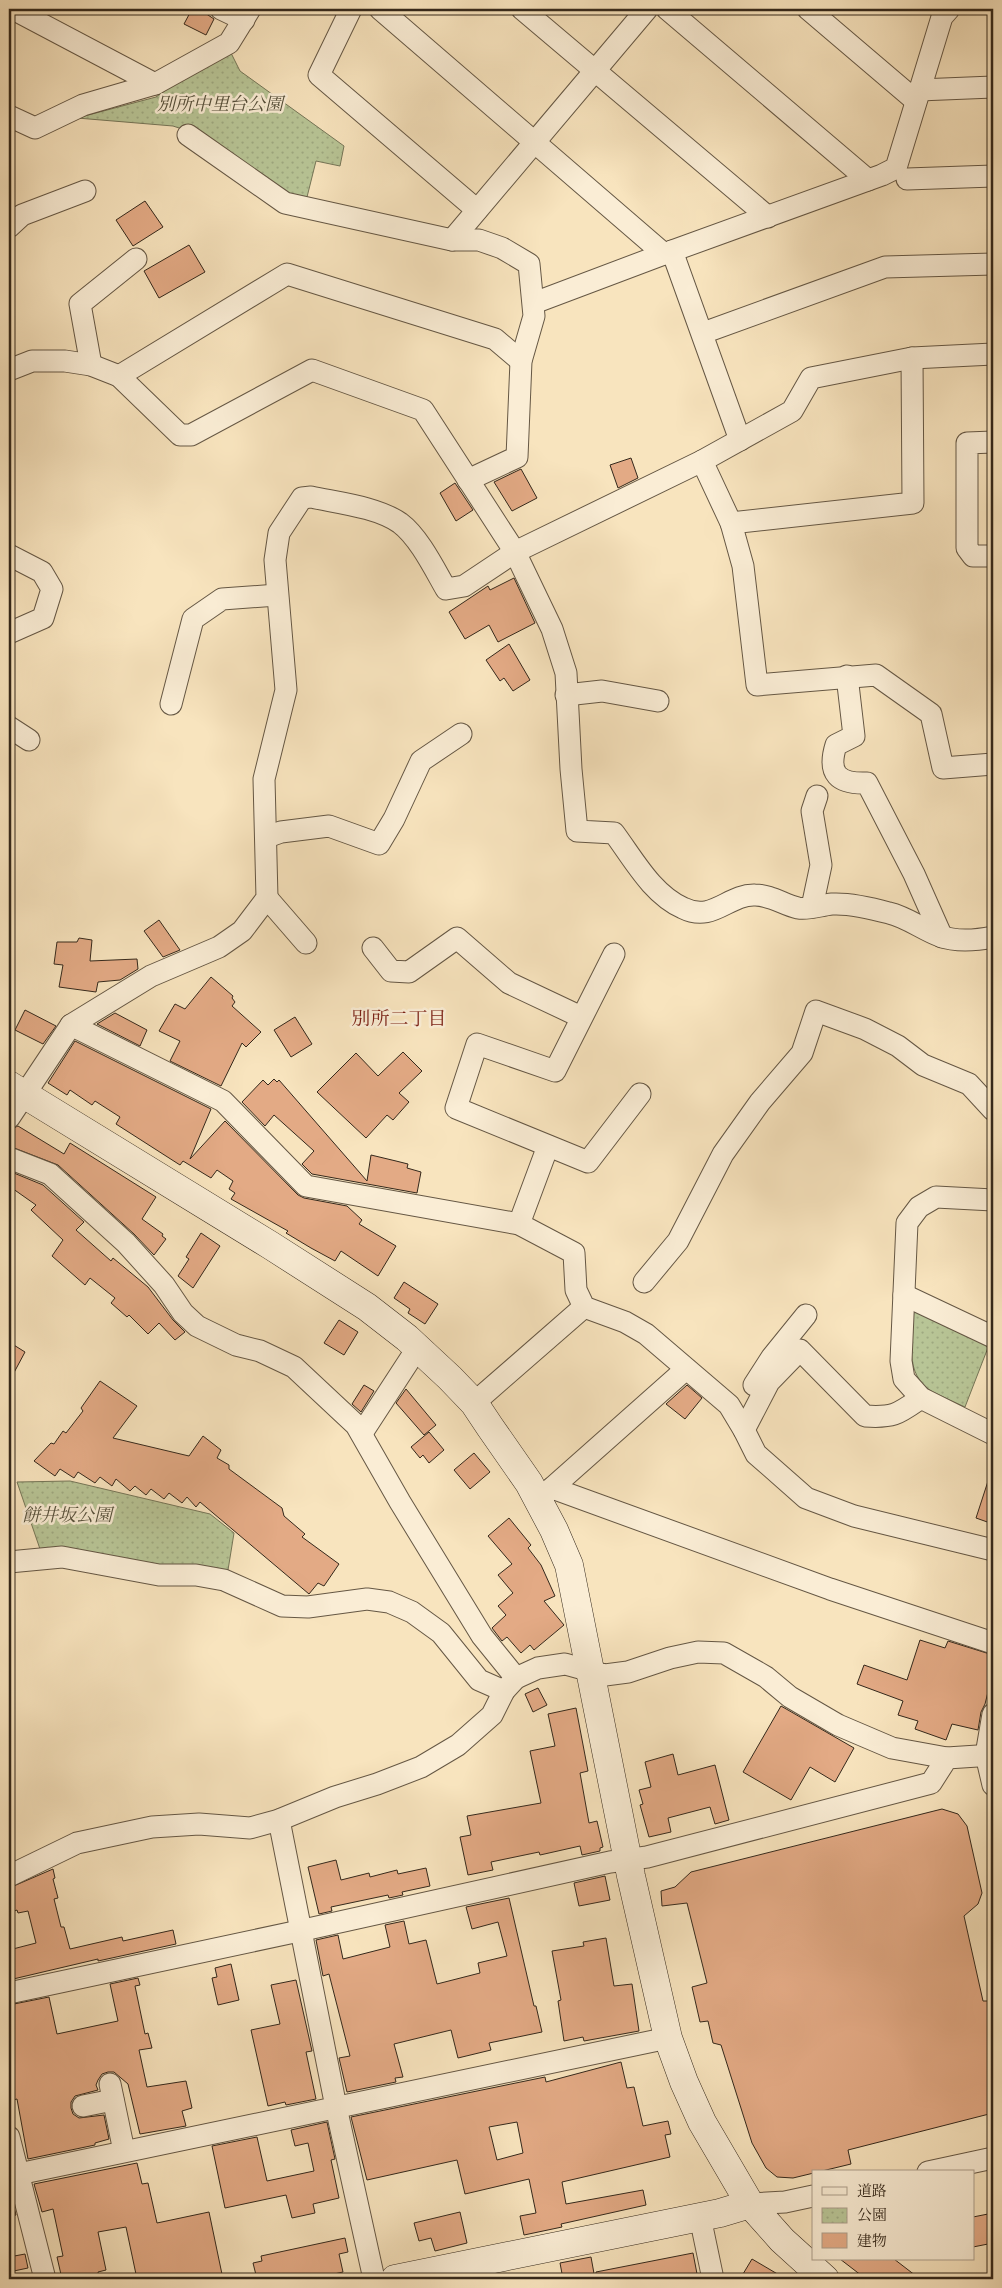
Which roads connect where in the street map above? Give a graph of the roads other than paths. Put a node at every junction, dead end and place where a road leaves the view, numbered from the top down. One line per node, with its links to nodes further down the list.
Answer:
1 (13, 9): 12 (street)
2 (221, 9): 10 (street)
3 (351, 9): 21 (street)
4 (380, 9): 17 (street)
5 (522, 9): 11 (street)
6 (647, 9): 11 (street)
7 (667, 9): 19 (street)
8 (808, 9): 14 (street)
9 (949, 9): 14 (street)
10 (247, 14): 12 (street)
11 (594, 72): 17 (street); 22 (street)
12 (155, 84): 15 (street)
13 (993, 87): 14 (street)
14 (917, 95): 19 (street)
15 (9, 116)
16 (188, 135): 24 (street)
17 (535, 142): 21 (street); 25 (street)
18 (993, 176): 19 (street)
19 (887, 179): 22 (street)
20 (85, 191): 23 (street)
21 (476, 210): 24 (street)
22 (768, 217): 25 (street)
23 (9, 227)
24 (452, 240): 28 (street)
25 (668, 252): 28 (street); 29 (street)
26 (136, 259): 33 (street)
27 (993, 264): 29 (street)
28 (534, 303): 32 (street)
29 (703, 333): 36 (street)
30 (993, 354): 31 (street)
31 (912, 358): 36 (street); 40 (street)
32 (521, 361): 35 (street); 39 (street)
33 (91, 365): 34 (street); 35 (street)
34 (9, 370)
35 (119, 376): 39 (street)
36 (740, 440): 38 (street)
37 (993, 442): 43 (street)
38 (702, 461): 40 (street); 41 (street)
39 (468, 480): 41 (street)
40 (731, 523): 46 (street)
41 (515, 552): 44 (street); 47 (street)
42 (9, 555): 45 (street)
43 (993, 556)
44 (277, 595): 49 (street); 55 (street)
45 (9, 633)
46 (847, 676): 53 (street); 58 (street)
47 (566, 695): 48 (street); 57 (street)
48 (658, 701)
49 (170, 704)
50 (9, 727): 52 (street)
51 (461, 734): 55 (street)
52 (29, 740)
53 (993, 764)
54 (817, 796): 57 (street)
55 (267, 836): 56 (street)
56 (267, 898): 60 (street); 64 (street)
57 (812, 907): 58 (street)
58 (942, 937): 59 (street)
59 (993, 937)
60 (306, 943)
61 (373, 948): 63 (street)
62 (614, 954): 63 (street)
63 (581, 1017): 69 (street)
64 (71, 1025): 65 (street); 72 (street)
65 (17, 1090): 68 (street); 78 (street)
66 (640, 1094): 69 (street)
67 (993, 1110): 73 (street)
68 (9, 1118)
69 (548, 1146): 72 (street)
70 (9, 1158): 83 (street)
71 (993, 1200): 74 (street)
72 (519, 1224): 75 (street)
73 (644, 1282)
74 (904, 1294): 77 (street); 80 (street)
75 (584, 1306): 79 (street); 81 (street)
76 (806, 1315): 82 (street)
77 (993, 1336)
78 (418, 1347): 81 (street); 83 (street)
79 (686, 1369): 82 (street); 85 (street)
80 (921, 1398): 82 (street); 84 (street)
81 (474, 1404): 85 (street)
82 (748, 1422): 86 (street)
83 (362, 1433): 90 (street)
84 (993, 1434)
85 (545, 1494): 88 (street); 89 (street)
86 (993, 1550)
87 (9, 1562): 90 (street)
88 (993, 1643)
89 (590, 1672): 90 (street); 93 (street); 96 (street)
90 (510, 1684): 95 (street)
91 (993, 1714): 92 (street)
92 (990, 1755): 93 (street); 94 (street)
93 (947, 1758): 96 (street)
94 (993, 1785)
95 (279, 1820): 97 (street); 98 (street)
96 (628, 1859): 98 (street); 100 (street)
97 (9, 1876)
98 (300, 1932): 99 (street); 102 (street)
99 (9, 1993)
100 (668, 2038): 102 (street); 109 (street)
101 (83, 2106): 104 (street)
102 (336, 2107): 104 (street); 112 (street)
103 (9, 2137): 107 (street)
104 (124, 2151): 107 (street)
105 (993, 2158): 106 (street)
106 (937, 2170)
107 (13, 2175): 111 (street)
108 (812, 2196): 109 (street)
109 (750, 2204): 110 (street); 115 (street)
110 (700, 2217): 113 (street); 114 (street)
111 (45, 2279)
112 (374, 2279)
113 (395, 2279)
114 (713, 2279)
115 (825, 2279)

